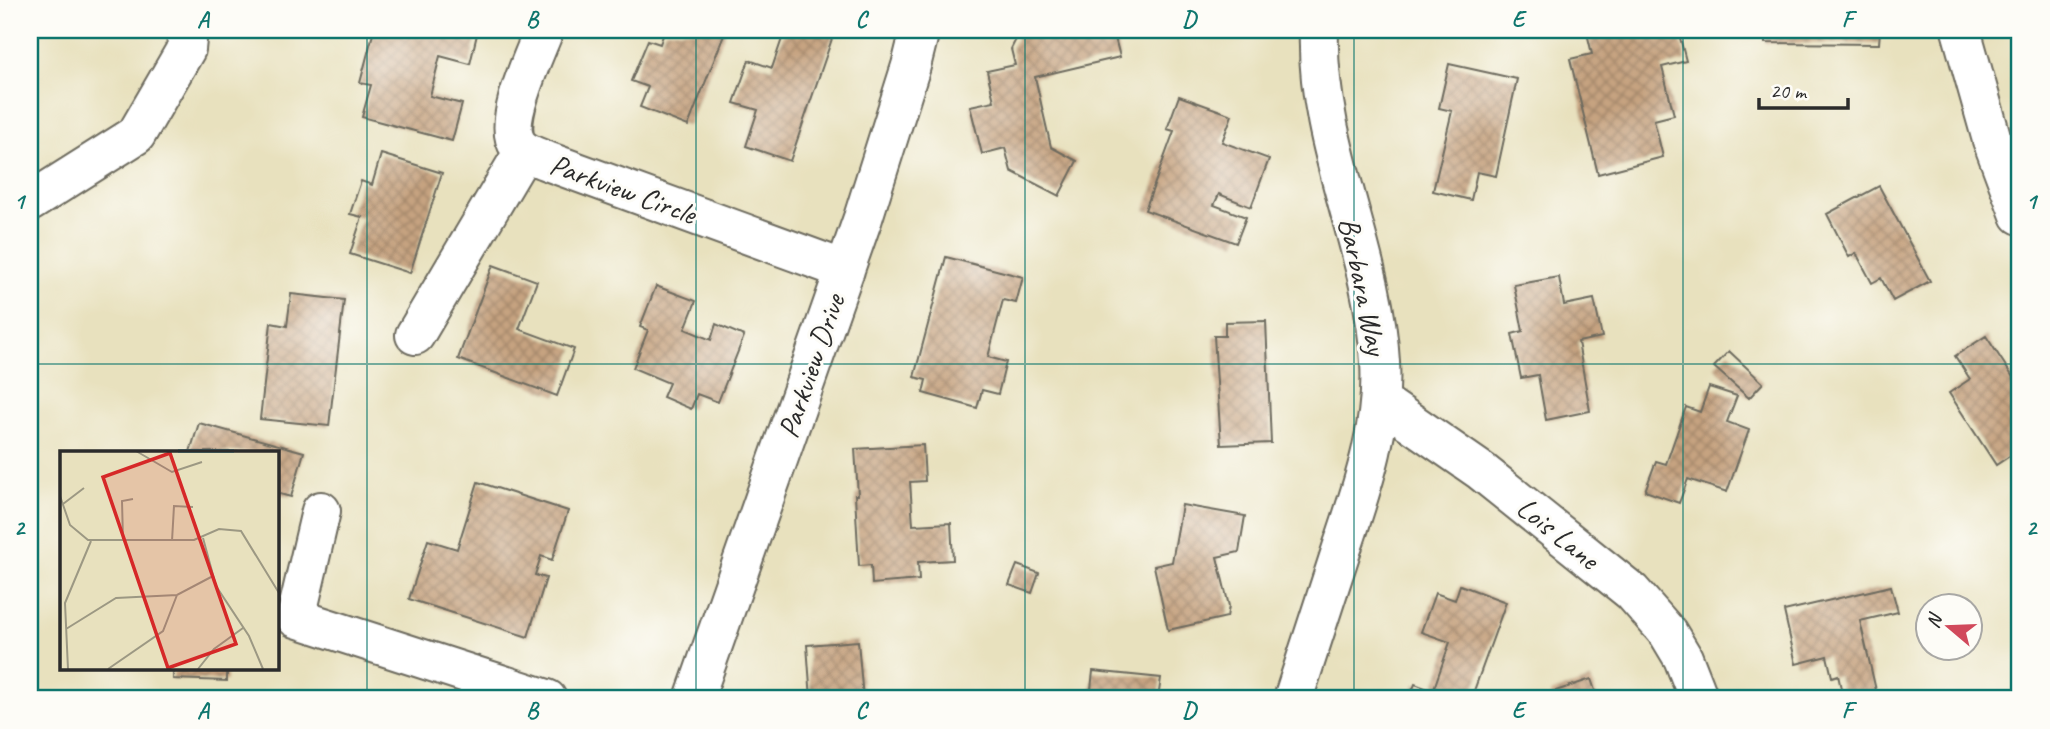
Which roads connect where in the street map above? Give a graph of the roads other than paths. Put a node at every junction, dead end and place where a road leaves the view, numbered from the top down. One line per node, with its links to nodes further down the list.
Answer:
1 (188, 30): 7 (street)
2 (544, 30): 6 (street, Parkview Circle)
3 (920, 30): 9 (street, Parkview Drive)
4 (1319, 30): 11 (street, Barbara Way)
5 (1961, 30): 8 (street)
6 (524, 150): 9 (street, Parkview Circle); 10 (street)
7 (30, 202)
8 (2020, 215)
9 (845, 270): 14 (street, Parkview Drive)
10 (415, 335)
11 (1380, 401): 15 (street, Barbara Way); 16 (street, Lois Lane)
12 (321, 511): 13 (street)
13 (547, 699)
14 (694, 699)
15 (1293, 699)
16 (1699, 699)

